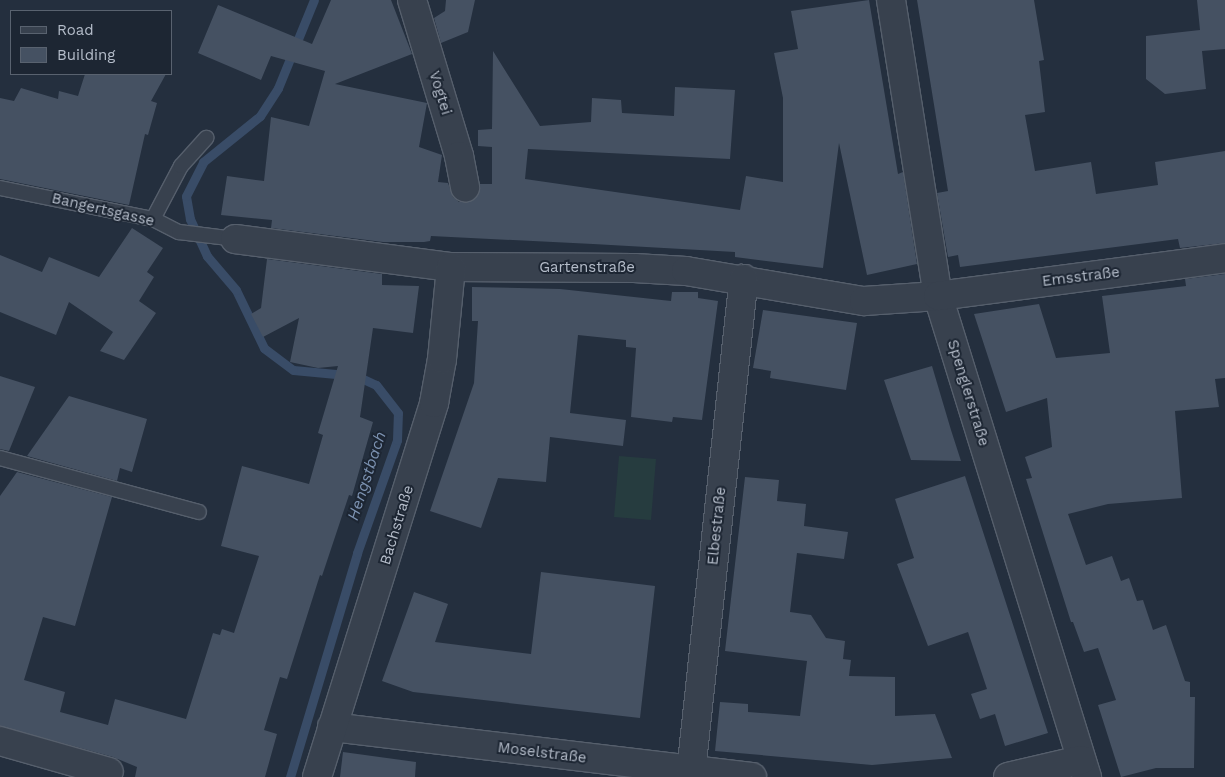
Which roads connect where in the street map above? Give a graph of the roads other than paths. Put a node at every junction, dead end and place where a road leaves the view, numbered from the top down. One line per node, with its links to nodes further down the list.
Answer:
1 (412, 0): 4 (street, Vogtei)
2 (892, 0): 11 (street, Spenglerstraße)
3 (206, 138): 6 (lane)
4 (465, 187)
5 (0, 188): 6 (lane, Bangertsgasse)
6 (153, 219): 7 (lane, Bangertsgasse)
7 (235, 239): 9 (street, Gartenstraße)
8 (1225, 258): 11 (street, Emsstraße)
9 (450, 267): 10 (street, Gartenstraße); 14 (street, Bachstraße)
10 (744, 280): 11 (street, Gartenstraße); 18 (street, Elbestraße)
11 (938, 296): 16 (street, Spenglerstraße)
12 (0, 458): 13 (lane)
13 (199, 512)
14 (332, 726): 18 (street, Moselstraße); 19 (street, Bachstraße)
15 (0, 741): 17 (street)
16 (1084, 768): 21 (street)
17 (109, 772)
18 (691, 772): 20 (street, Moselstraße)
19 (317, 777)
20 (752, 777)
21 (1008, 777)

